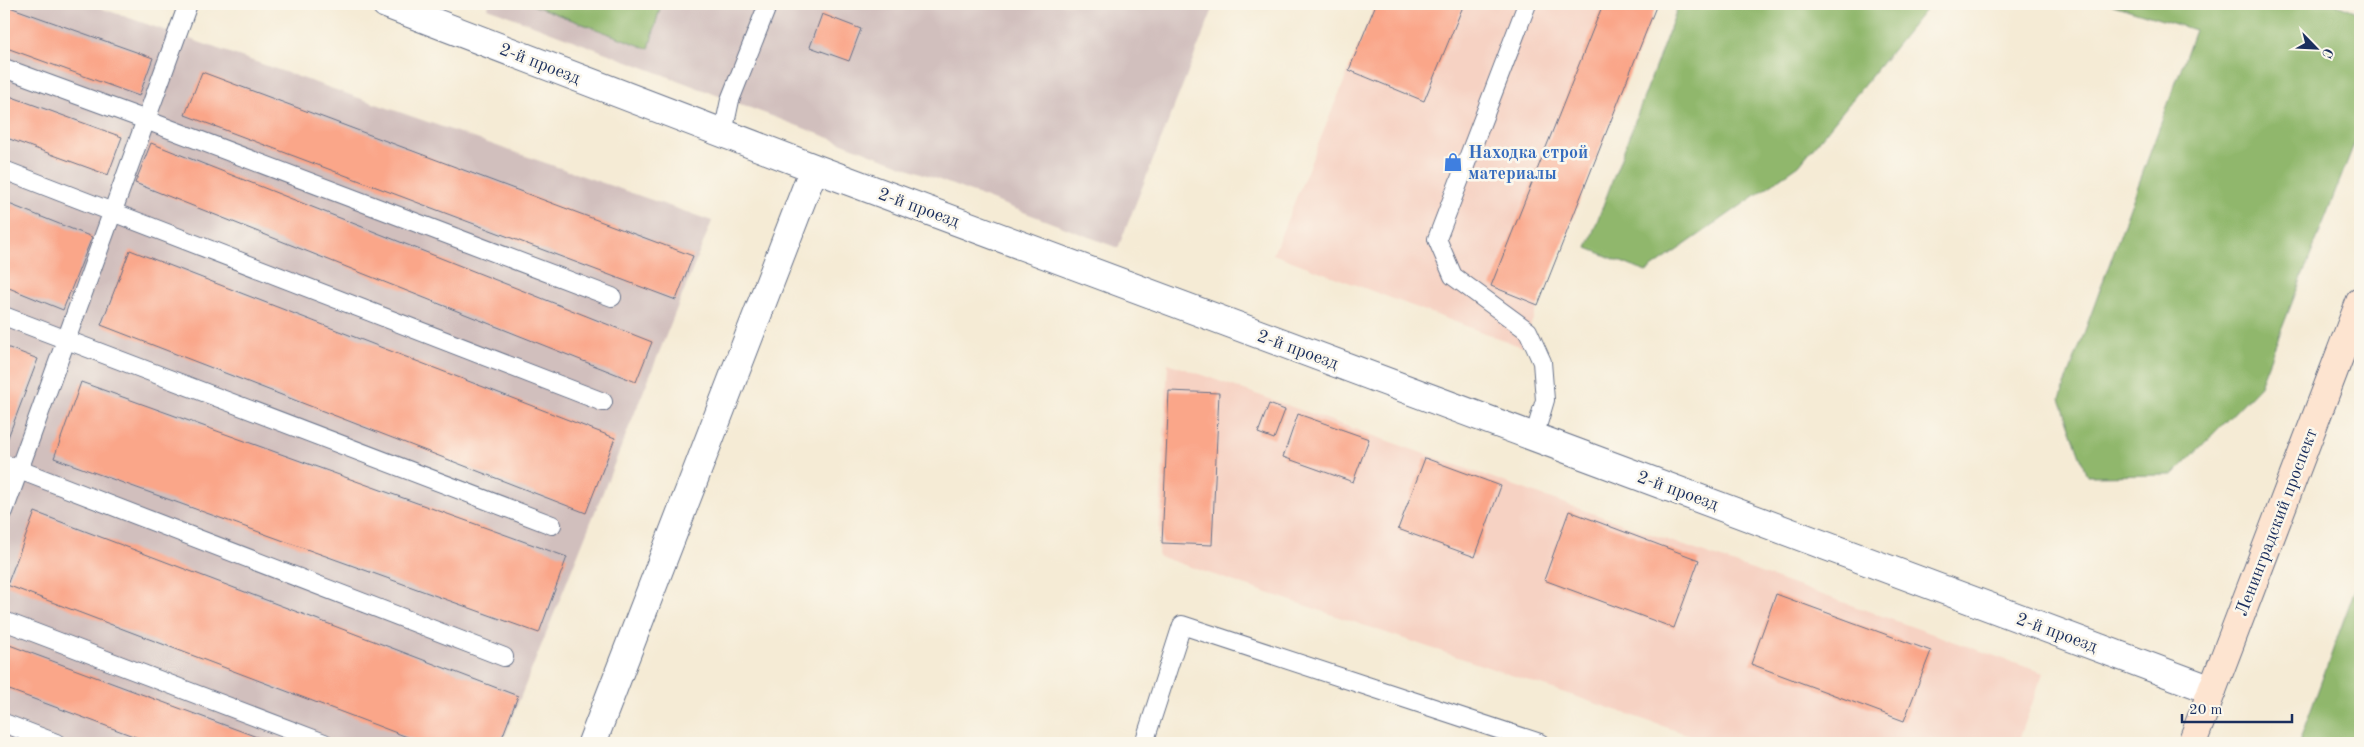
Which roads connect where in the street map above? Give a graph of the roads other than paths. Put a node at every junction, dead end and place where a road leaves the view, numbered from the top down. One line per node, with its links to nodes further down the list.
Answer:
1 (188, 4): 6 (lane)
2 (386, 4): 7 (street, 2-й проезд)
3 (768, 4): 7 (lane)
4 (1527, 4): 16 (lane)
5 (4, 68): 6 (lane)
6 (146, 120): 10 (lane); 11 (lane)
7 (723, 133): 8 (street, 2-й проезд)
8 (814, 168): 16 (street, 2-й проезд); 26 (street)
9 (4, 170): 10 (lane)
10 (113, 212): 14 (lane); 15 (lane)
11 (612, 298)
12 (2360, 302): 22 (street, Ленинградский проспект)
13 (4, 316): 14 (lane)
14 (66, 341): 17 (lane); 19 (lane)
15 (603, 402)
16 (1534, 437): 22 (street, 2-й проезд)
17 (12, 467): 18 (lane); 21 (lane)
18 (4, 511)
19 (552, 524)
20 (4, 621): 25 (lane)
21 (504, 657)
22 (2212, 690): 29 (street, Ленинградский проспект)
23 (4, 723): 24 (lane)
24 (56, 743)
25 (324, 743)
26 (592, 743)
27 (1144, 743): 28 (lane)
28 (1540, 743)
29 (2192, 743)

